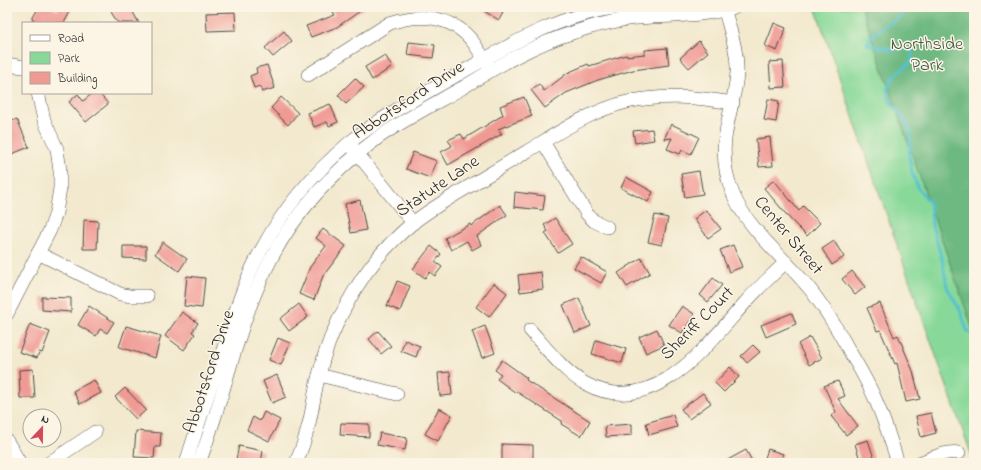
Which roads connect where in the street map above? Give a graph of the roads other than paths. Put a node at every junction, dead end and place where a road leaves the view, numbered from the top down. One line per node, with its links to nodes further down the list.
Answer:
1 (622, 7): 3 (street, Abbotsford Drive)
2 (728, 8): 6 (street, Abbotsford Drive); 9 (street, Center Street)
3 (484, 59): 6 (street); 7 (street); 11 (street, Abbotsford Drive)
4 (7, 64): 5 (street)
5 (22, 68)
6 (491, 70): 12 (street, Abbotsford Drive)
7 (308, 75)
8 (38, 94): 15 (street)
9 (733, 103): 10 (street, Statute Lane); 16 (street, Center Street)
10 (543, 142): 13 (street, Statute Lane); 14 (street)
11 (349, 143): 12 (street); 27 (street, Abbotsford Drive)
12 (358, 155): 13 (street); 28 (street, Abbotsford Drive)
13 (413, 223): 20 (street, Statute Lane)
14 (607, 227)
15 (38, 253): 17 (street); 18 (street)
16 (786, 262): 19 (street, Sheriff Court); 30 (street, Center Street)
17 (147, 296)
18 (7, 314)
19 (530, 330)
20 (318, 375): 21 (street); 29 (street, Statute Lane)
21 (397, 394)
22 (95, 432): 26 (street)
23 (7, 441): 25 (street)
24 (959, 453): 31 (street)
25 (20, 463)
26 (49, 463)
27 (186, 463)
28 (199, 463)
29 (296, 463)
30 (898, 463)
31 (919, 463)

